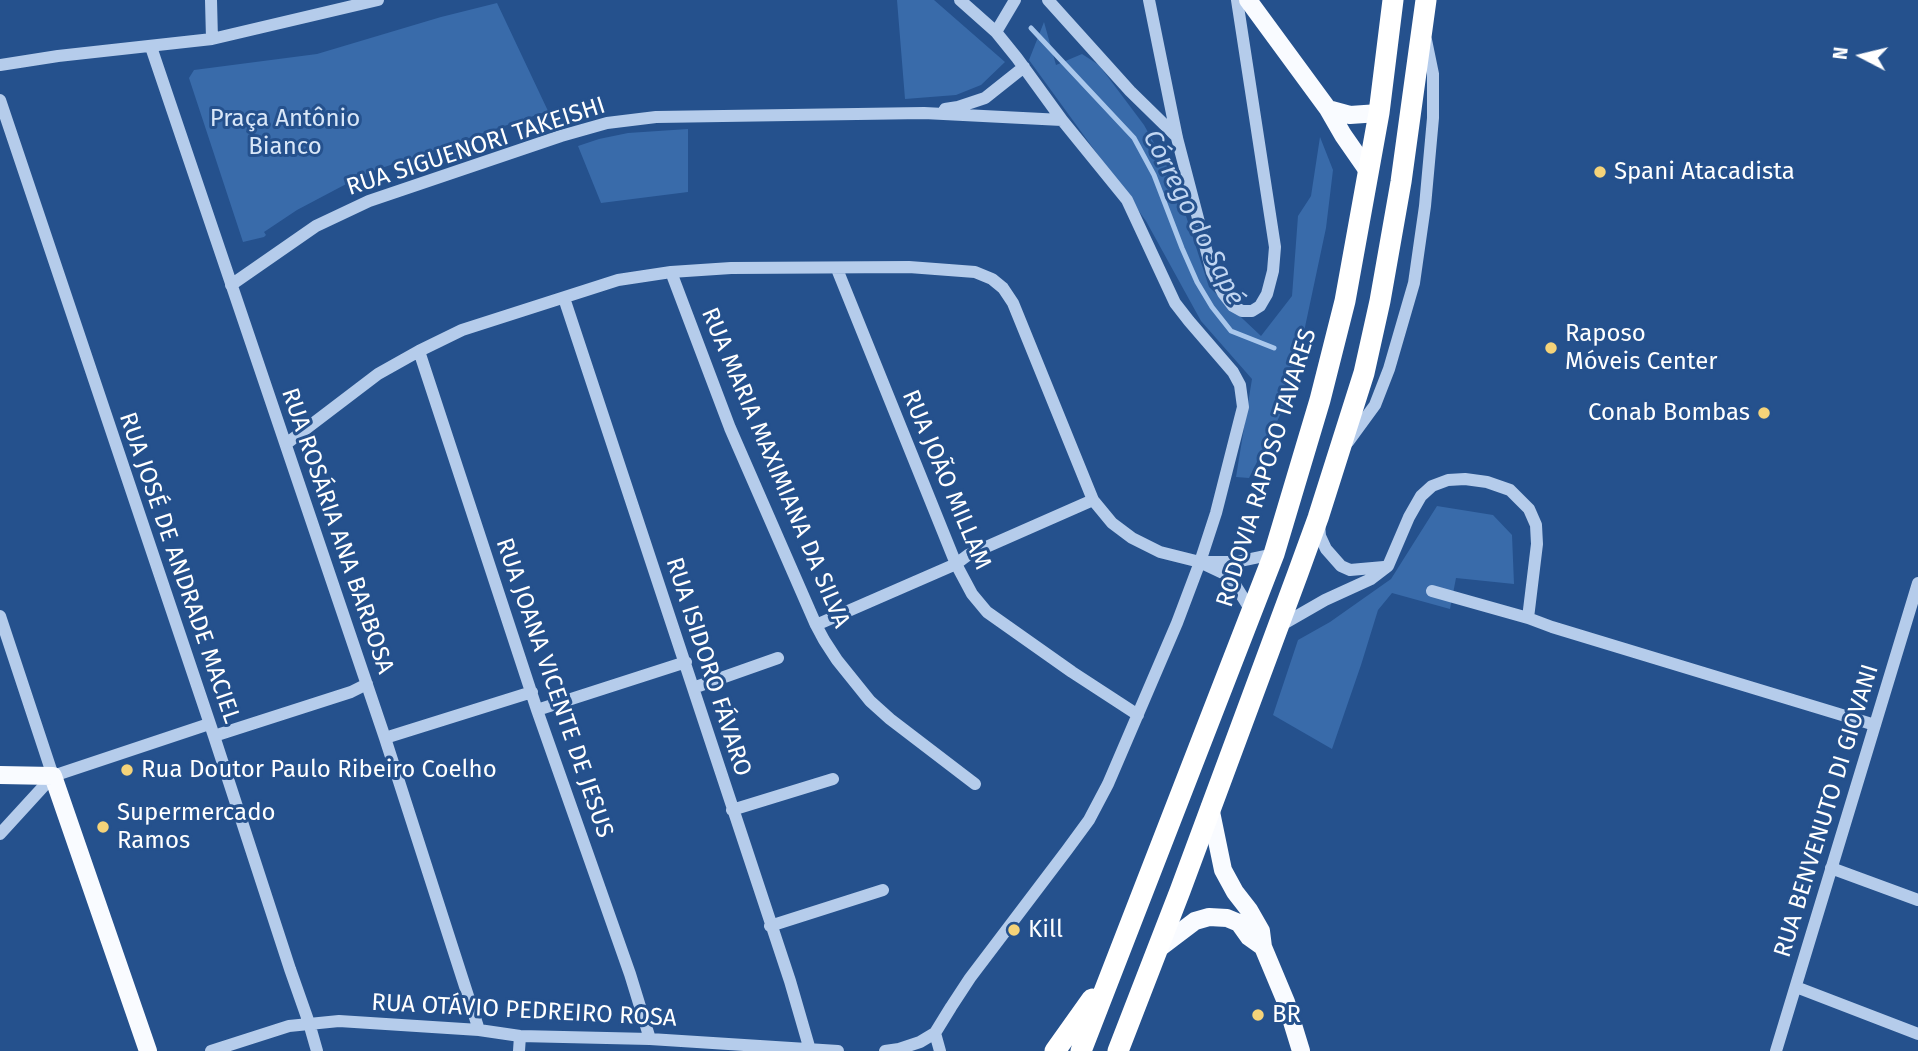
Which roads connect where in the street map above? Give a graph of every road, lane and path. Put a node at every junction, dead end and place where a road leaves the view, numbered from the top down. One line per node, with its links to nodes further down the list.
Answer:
1 (211, 0): 13 (street)
2 (378, 0): 13 (street)
3 (960, 0): 12 (street)
4 (1015, 0): 12 (street)
5 (1048, 0): 22 (street)
6 (1149, 0): 22 (street)
7 (1237, 0): 22 (street)
8 (1248, 0): 18 (main road)
9 (1393, 0): 20 (highway, RODOVIA RAPOSO TAVARES)
10 (1426, 0): 11 (highway)
11 (1423, 22): 30 (highway); 30 (street)
12 (996, 32): 16 (street)
13 (212, 39): 14 (street)
14 (151, 47): 15 (street); 26 (street, RUA ROSÁRIA ANA BARBOSA)
15 (0, 65)
16 (1024, 67): 19 (street, RUA SIGUENORI TAKEISHI); 21 (street)
17 (0, 100): 52 (street, RUA JOSÉ DE ANDRADE MACIEL)
18 (1328, 109): 20 (main road); 23 (main road)
19 (924, 113): 21 (street, RUA SIGUENORI TAKEISHI); 26 (street, RUA SIGUENORI TAKEISHI)
20 (1379, 113): 23 (highway, RODOVIA RAPOSO TAVARES)
21 (1062, 120): 34 (street)
22 (1177, 138)
23 (1368, 171): 33 (highway, RODOVIA RAPOSO TAVARES)
24 (837, 269): 25 (street); 31 (street); 35 (street, RUA JOÃO MILLAM)
25 (671, 272): 27 (street); 42 (street, RUA MARIA MAXIMIANA DA SILVA)
26 (231, 285): 29 (street, RUA ROSÁRIA ANA BARBOSA)
27 (564, 298): 28 (street); 45 (street, RUA ISIDORO FÁVARO)
28 (418, 351): 29 (street); 48 (street, RUA JOANA VICENTE DE JESUS)
29 (285, 444): 46 (street, RUA ROSÁRIA ANA BARBOSA)
30 (1338, 457): 32 (highway)
31 (1093, 500): 34 (street); 35 (street)
32 (1318, 518): 36 (street); 43 (highway)
33 (1274, 554): 34 (street); 39 (highway, RODOVIA RAPOSO TAVARES)
34 (1200, 562): 39 (street); 50 (street)
35 (956, 564): 42 (street); 50 (street, RUA JOÃO MILLAM)
36 (1388, 566): 41 (street); 43 (street)
37 (1918, 583): 51 (street, RUA BENVENUTO DI GIOVANI)
38 (1432, 591): 41 (street)
39 (1252, 612): 67 (highway, RODOVIA RAPOSO TAVARES)
40 (0, 616): 55 (street)
41 (1528, 618): 51 (street)
42 (816, 625): 57 (street, RUA MARIA MAXIMIANA DA SILVA)
43 (1278, 627): 58 (highway)
44 (778, 658): 47 (street)
45 (686, 662): 47 (street, RUA ISIDORO FÁVARO); 49 (street)
46 (367, 684): 52 (street); 53 (street, RUA ROSÁRIA ANA BARBOSA)
47 (693, 688): 59 (street, RUA ISIDORO FÁVARO)
48 (532, 692): 49 (street, RUA JOANA VICENTE DE JESUS); 53 (street)
49 (537, 710): 74 (street, RUA JOANA VICENTE DE JESUS)
50 (1138, 715): 71 (street)
51 (1875, 724): 61 (street, RUA BENVENUTO DI GIOVANI)
52 (212, 730): 55 (street); 69 (street, RUA JOSÉ DE ANDRADE MACIEL)
53 (385, 738): 70 (street, RUA ROSÁRIA ANA BARBOSA)
54 (0, 775): 55 (main road)
55 (53, 776): 60 (street); 75 (main road)
56 (833, 779): 59 (street)
57 (975, 785)
58 (1210, 807): 65 (main road); 66 (highway)
59 (732, 810): 64 (street, RUA ISIDORO FÁVARO)
60 (0, 834)
61 (1831, 868): 63 (street); 68 (street, RUA BENVENUTO DI GIOVANI)
62 (883, 890): 64 (street)
63 (1918, 900)
64 (770, 926): 79 (street, RUA ISIDORO FÁVARO)
65 (1263, 947): 66 (main road); 86 (main road)
66 (1158, 948): 85 (highway)
67 (1109, 974): 83 (highway); 84 (highway, RODOVIA RAPOSO TAVARES)
68 (1796, 987): 72 (street); 87 (street, RUA BENVENUTO DI GIOVANI)
69 (309, 1023): 70 (street, RUA OTÁVIO PEDREIRO ROSA); 76 (street, RUA OTÁVIO PEDREIRO ROSA); 77 (street, RUA JOSÉ DE ANDRADE MACIEL)
70 (479, 1030): 73 (street, RUA OTÁVIO PEDREIRO ROSA)
71 (935, 1033): 81 (street); 82 (street)
72 (1918, 1034)
73 (520, 1036): 74 (street, RUA OTÁVIO PEDREIRO ROSA); 78 (street)
74 (650, 1039): 79 (street, RUA OTÁVIO PEDREIRO ROSA)
75 (148, 1051)
76 (211, 1051)
77 (317, 1051)
78 (519, 1051)
79 (810, 1051): 80 (street, RUA OTÁVIO PEDREIRO ROSA)
80 (838, 1051)
81 (885, 1051)
82 (940, 1051)
83 (1055, 1051)
84 (1081, 1051)
85 (1118, 1051)
86 (1301, 1051)
87 (1776, 1051)

